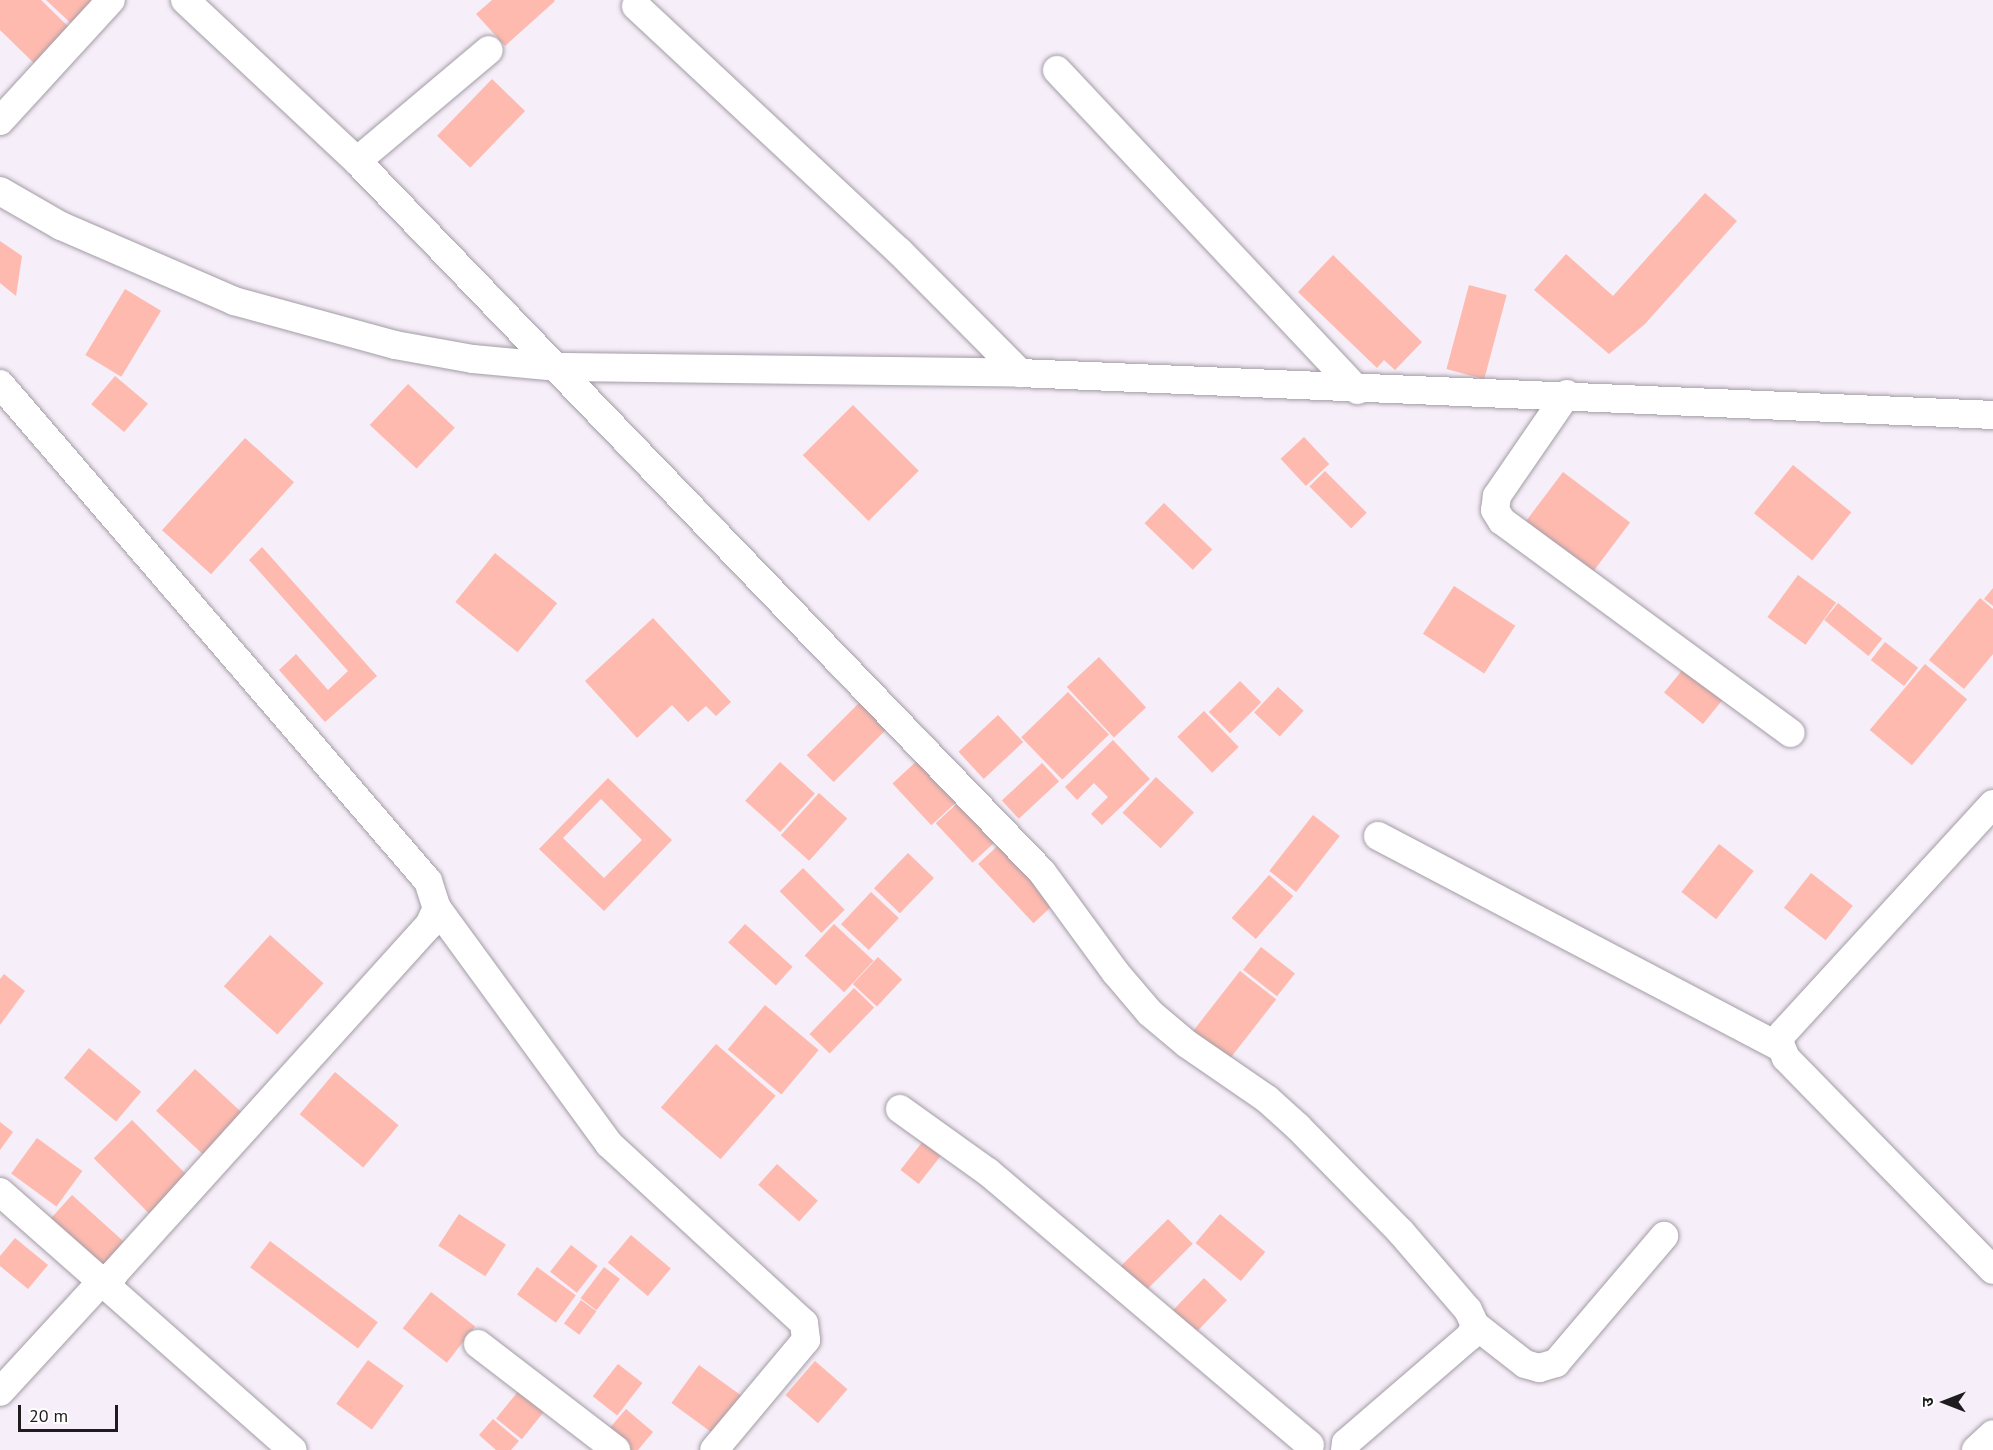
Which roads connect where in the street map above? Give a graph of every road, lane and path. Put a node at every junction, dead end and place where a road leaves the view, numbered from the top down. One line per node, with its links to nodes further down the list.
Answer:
1 (111, 0): 6 (street)
2 (185, 0): 7 (street)
3 (636, 6): 10 (street)
4 (489, 50): 7 (street)
5 (1057, 70): 12 (street)
6 (0, 121)
7 (357, 161): 9 (street)
8 (0, 191): 9 (street)
9 (559, 367): 10 (street); 25 (street)
10 (1020, 373): 12 (street)
11 (0, 384): 18 (street)
12 (1358, 390): 13 (street)
13 (1567, 394): 14 (street); 15 (street)
14 (1993, 415)
15 (1791, 733)
16 (1993, 804): 19 (street)
17 (1378, 836): 19 (street)
18 (437, 908): 24 (street); 33 (street)
19 (1780, 1047): 23 (street)
20 (900, 1110): 29 (street)
21 (0, 1192): 24 (street)
22 (1664, 1236): 25 (street)
23 (1993, 1270)
24 (101, 1282): 27 (street); 31 (street)
25 (1475, 1325): 30 (street)
26 (478, 1344): 32 (street)
27 (0, 1392)
28 (1993, 1434): 34 (street)
29 (1308, 1448): 30 (street)
30 (1345, 1448)
31 (293, 1450)
32 (616, 1450)
33 (714, 1450)
34 (1976, 1450)

